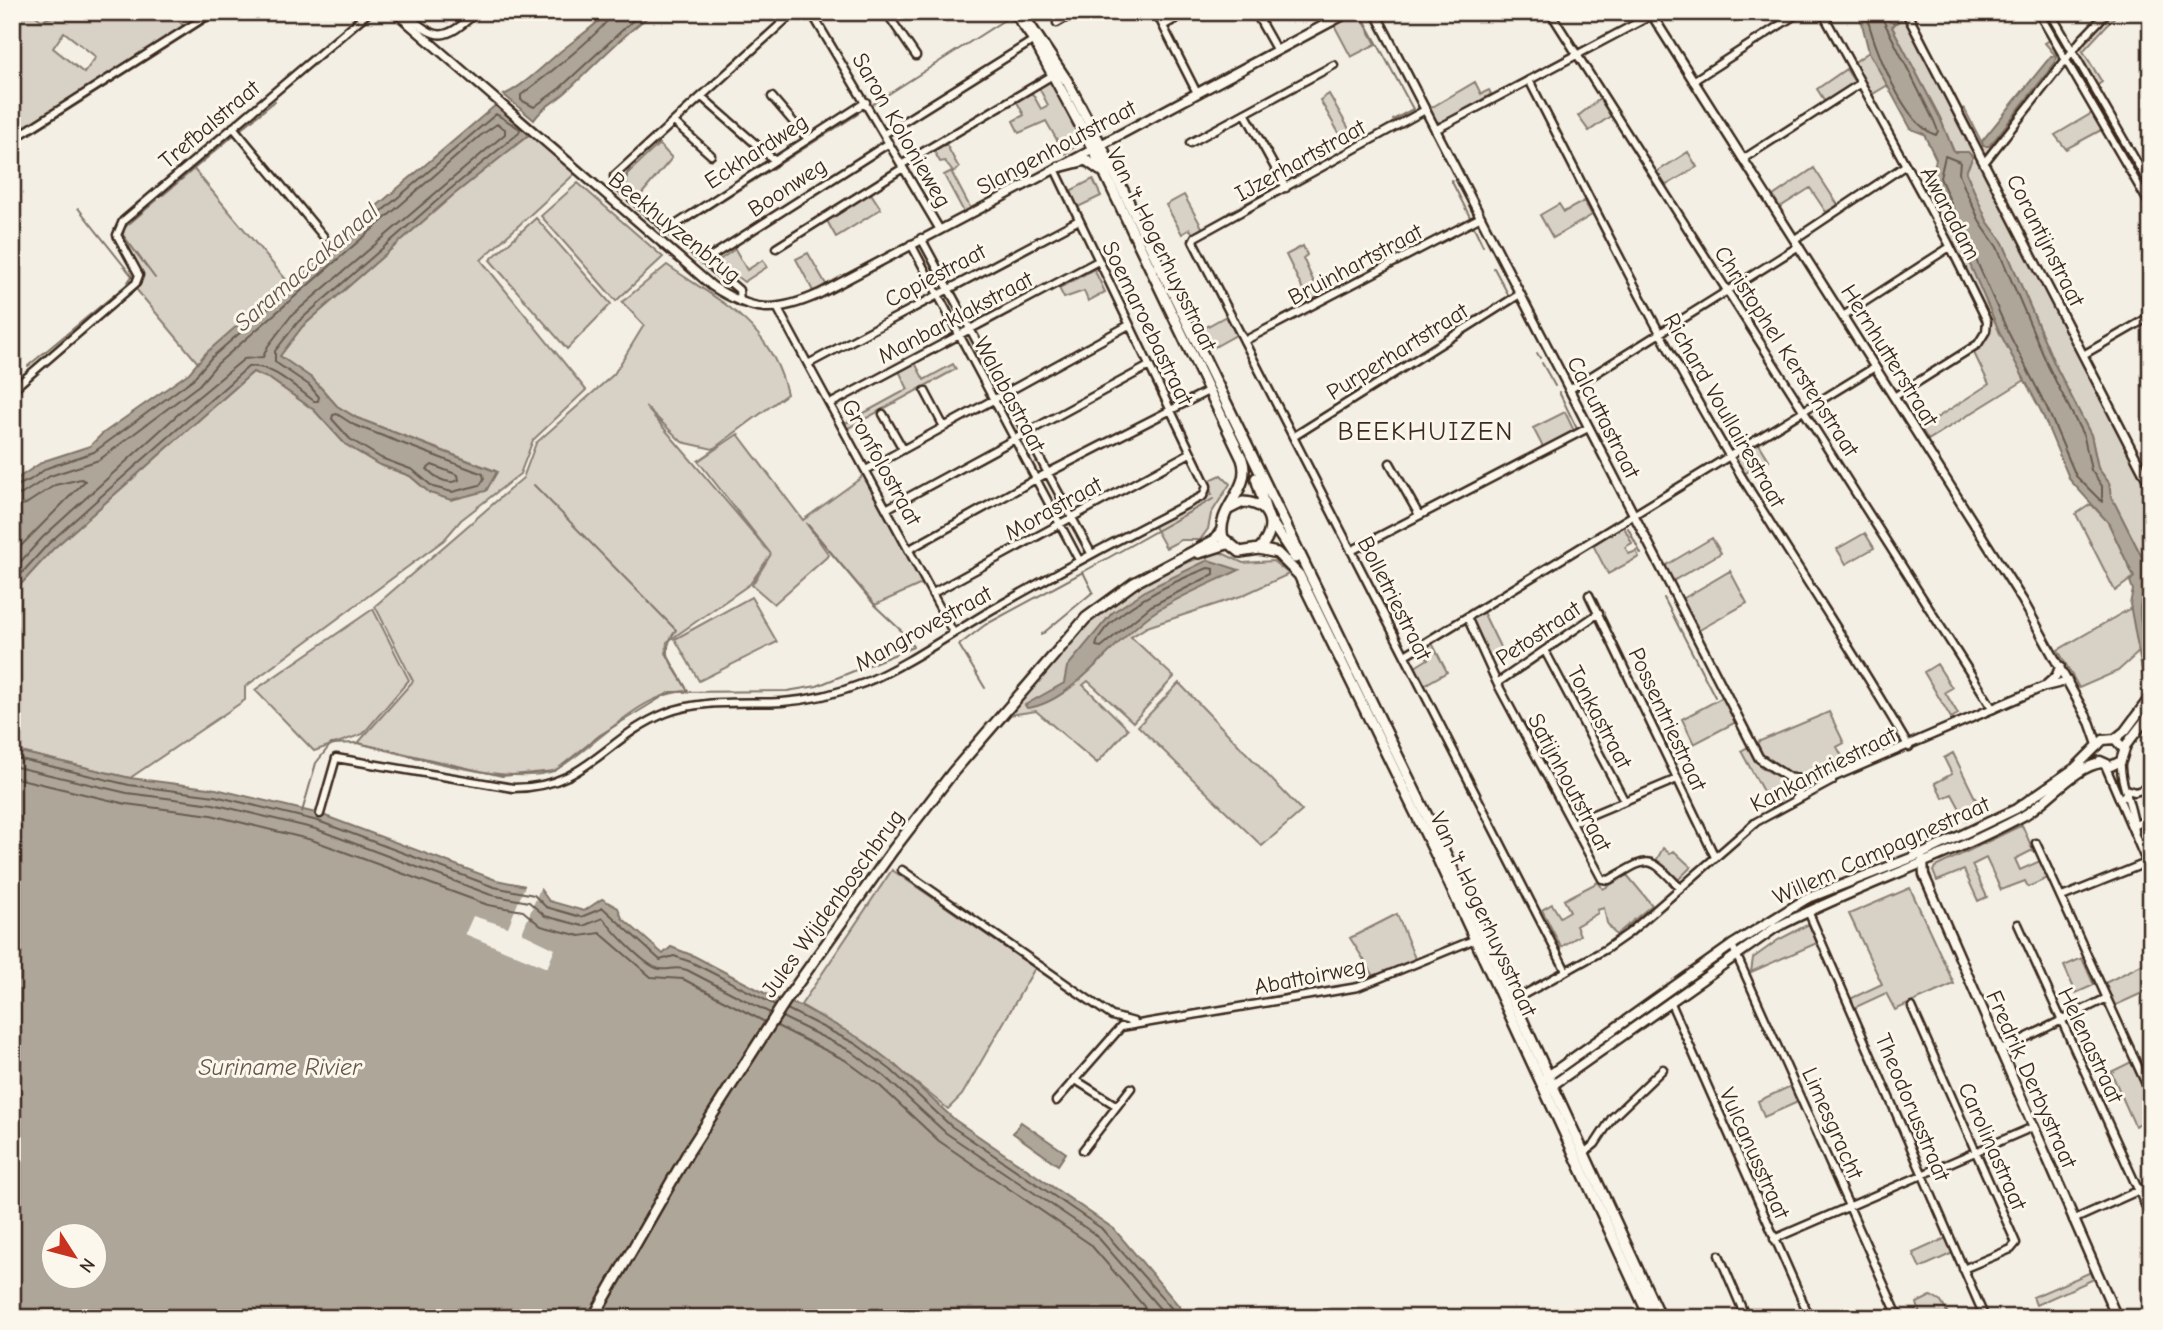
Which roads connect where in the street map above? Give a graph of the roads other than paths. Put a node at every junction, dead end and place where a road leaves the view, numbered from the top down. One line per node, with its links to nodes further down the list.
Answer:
1 (213, 12): 50 (street)
2 (369, 12): 46 (street, Trefbalstraat)
3 (395, 12): 82 (street, Beekhuyzenbrug)
4 (404, 12): 5 (street)
5 (477, 12)
6 (794, 12): 40 (street)
7 (811, 12): 42 (street, Saron Kolonieweg)
8 (886, 12): 32 (street)
9 (1014, 12): 28 (main road, Van 't Hogerhuysstraat)
10 (1021, 12): 53 (main road, Van 't Hogerhuysstraat)
11 (1076, 12): 25 (street)
12 (1156, 12): 27 (street)
13 (1188, 12): 27 (street)
14 (1255, 12): 29 (street)
15 (1349, 12): 29 (main road, Slangenhoutstraat)
16 (1375, 12): 43 (street, Calcuttastraat)
17 (1550, 12): 31 (street, Christophel Kerstenstraat)
18 (1800, 12): 37 (street)
19 (1822, 12): 38 (street, Awaradam)
20 (2038, 12): 33 (street)
21 (2050, 12): 30 (street)
22 (2108, 12): 30 (street)
23 (1651, 13): 31 (street); 37 (street, Hernhutterstraat)
24 (1907, 13): 57 (street, Corantijnstraat)
25 (1064, 15): 26 (street)
26 (1057, 23)
27 (1163, 26): 39 (street)
28 (1034, 40): 35 (main road, Van 't Hogerhuysstraat); 48 (street)
29 (1277, 51): 39 (main road, Slangenhoutstraat)
30 (2072, 52): 33 (street); 61 (street)
31 (1577, 55): 36 (street); 79 (street, Christophel Kerstenstraat)
32 (916, 56)
33 (2066, 60): 57 (street); 64 (street)
34 (1334, 65): 44 (street)
35 (1053, 75): 53 (main road, Van 't Hogerhuysstraat); 59 (street)
36 (1529, 80): 47 (street); 88 (street, Richard Voullairestraat)
37 (1693, 81): 55 (street, Hernhutterstraat)
38 (1861, 83): 55 (street); 58 (street, Awaradam)
39 (1197, 93): 53 (main road, Slangenhoutstraat)
40 (702, 97): 45 (street); 56 (street)
41 (772, 97): 49 (street)
42 (866, 102): 48 (street, Saron Kolonieweg); 49 (street, Eckhardweg)
43 (1425, 110): 47 (street, Calcuttastraat); 62 (street, IJzerhartstraat)
44 (1245, 113): 52 (street); 62 (street)
45 (674, 122): 54 (street); 68 (street)
46 (233, 127): 69 (street); 95 (street, Trefbalstraat)
47 (1435, 130): 65 (street, Calcuttastraat)
48 (884, 134): 51 (street, Saron Kolonieweg)
49 (807, 138): 56 (street, Eckhardweg)
50 (12, 140)
51 (889, 143): 59 (street, Saron Kolonieweg); 76 (street, Boonweg)
52 (1190, 143)
53 (1097, 147): 60 (street, Slangenhoutstraat); 63 (main road, Van 't Hogerhuysstraat); 114 (main road, Van 't Hogerhuysstraat)
54 (711, 155)
55 (1742, 159): 72 (street, Hernhutterstraat)
56 (774, 160): 68 (street, Eckhardweg)
57 (1984, 163): 91 (street, Corantijnstraat)
58 (1906, 165): 72 (street); 74 (street, Awaradam)
59 (902, 166): 67 (street, Saron Kolonieweg); 75 (street)
60 (1057, 168): 63 (main road); 66 (street, Soemaroebastraat); 67 (street, Slangenhoutstraat)
61 (2151, 187)
62 (1286, 188): 71 (street, IJzerhartstraat)
63 (1116, 195): 98 (main road, Van 't Hogerhuysstraat)
64 (2151, 207)
65 (1481, 217): 81 (street, Calcuttastraat); 90 (street, Bruinhartstraat)
66 (1079, 220): 77 (street, Soemaroebastraat); 78 (street, Copiestraat)
67 (940, 230): 70 (street, Slangenhoutstraat)
68 (666, 231): 76 (street)
69 (324, 237)
70 (921, 239): 73 (street, Slangenhoutstraat); 78 (street, Walabastraat)
71 (1193, 241): 90 (street, Bolletriestraat)
72 (1797, 242): 79 (street); 84 (street, Hernhutterstraat)
73 (911, 244): 80 (street, Walabastraat); 83 (street, Slangenhoutstraat)
74 (1950, 247): 84 (street); 100 (street, Awaradam)
75 (776, 248)
76 (704, 261): 82 (street)
77 (1098, 261): 86 (street, Soemaroebastraat); 87 (street, Manbarklakstraat)
78 (947, 288): 80 (street, Copiestraat); 87 (street, Walabastraat)
79 (1727, 290): 88 (street); 104 (street, Christophel Kerstenstraat)
80 (937, 293): 89 (street, Walabastraat); 92 (street, Copiestraat)
81 (1520, 294): 96 (street, Calcuttastraat); 109 (street, Purperhartstraat)
82 (740, 302): 83 (street, Beekhuyzenbrug)
83 (778, 309): 92 (street, Gronfolostraat)
84 (1843, 316): 94 (street, Hernhutterstraat)
85 (2151, 316): 91 (street)
86 (1129, 326): 93 (street, Soemaroebastraat); 99 (street)
87 (968, 329): 89 (street, Manbarklakstraat); 99 (street, Walabastraat)
88 (1659, 332): 96 (street); 113 (street, Richard Voullairestraat)
89 (958, 334): 101 (street, Walabastraat); 102 (street, Manbarklakstraat)
90 (1244, 341): 109 (street, Bolletriestraat)
91 (2083, 355): 119 (street, Corantijnstraat)
92 (808, 364): 102 (street, Gronfolostraat)
93 (1149, 366): 103 (street, Soemaroebastraat); 108 (street)
94 (1875, 367): 100 (street, Hernhutterstraat); 104 (street)
95 (12, 390)
96 (1569, 390): 107 (street, Calcuttastraat)
97 (925, 391): 106 (street)
98 (1209, 391): 103 (street); 122 (main road, Van 't Hogerhuysstraat)
99 (1003, 392): 101 (street); 108 (street, Walabastraat)
100 (1894, 397): 144 (street, Hernhutterstraat)
101 (993, 398): 106 (street); 110 (street, Walabastraat)
102 (830, 404): 116 (street, Gronfolostraat)
103 (1170, 408): 112 (street, Soemaroebastraat); 117 (street)
104 (1804, 412): 113 (street); 149 (street, Christophel Kerstenstraat)
105 (883, 414): 111 (street)
106 (943, 425): 111 (street)
107 (1588, 428): 123 (street); 124 (street, Calcuttastraat)
108 (1025, 432): 110 (street); 117 (street, Walabastraat)
109 (1293, 437): 132 (street, Bolletriestraat)
110 (1015, 438): 118 (street, Walabastraat); 121 (street)
111 (903, 449): 116 (street)
112 (1189, 453): 120 (street, Soemaroebastraat); 125 (street, Morastraat)
113 (1730, 457): 124 (street); 155 (street, Richard Voullairestraat)
114 (1252, 459): 126 (main road, Van 't Hogerhuysstraat); 136 (main road, Van 't Hogerhuysstraat)
115 (1390, 463): 123 (street)
116 (866, 470): 121 (street, Gronfolostraat)
117 (1047, 473): 118 (street); 125 (street, Walabastraat)
118 (1036, 479): 127 (street, Walabastraat); 130 (street)
119 (2151, 486)
120 (1206, 492): 133 (street, Mangrovestraat)
121 (887, 508): 130 (street, Gronfolostraat)
122 (1229, 509): 126 (main road); 128 (main road)
123 (1419, 515): 132 (street)
124 (1633, 516): 140 (street); 161 (street, Calcuttastraat)
125 (1071, 517): 127 (street, Morastraat); 133 (street, Walabastraat)
126 (1270, 518): 131 (main road); 136 (main road, Van 't Hogerhuysstraat)
127 (1059, 523): 134 (street, Walabastraat); 137 (street, Morastraat)
128 (1221, 531): 129 (main road); 135 (main road, Jules Wijdenboschbrug)
129 (1227, 544): 131 (main road); 135 (main road, Jules Wijdenboschbrug)
130 (910, 549): 137 (street, Gronfolostraat)
131 (1259, 549): 183 (main road, Van 't Hogerhuysstraat)
132 (1351, 551): 143 (street, Bolletriestraat)
133 (1091, 553): 134 (street, Mangrovestraat)
134 (1079, 559): 141 (street, Mangrovestraat)
135 (1167, 566): 217 (main road, Jules Wijdenboschbrug)
136 (1310, 579): 183 (main road, Van 't Hogerhuysstraat)
137 (933, 593): 141 (street, Gronfolostraat)
138 (1589, 595): 139 (street, Possentriestraat)
139 (1599, 613): 142 (street, Petostraat); 162 (street, Possentriestraat)
140 (1466, 617): 143 (street); 146 (street, Satijnhoutstraat)
141 (953, 632): 168 (street, Mangrovestraat)
142 (1545, 651): 146 (street, Petostraat); 166 (street, Tonkastraat)
143 (1405, 655): 186 (street, Bolletriestraat)
144 (2060, 666): 145 (street, Hernhutterstraat); 147 (street)
145 (2068, 681): 147 (street, Kankantriestraat); 151 (street, Hernhutterstraat)
146 (1497, 682): 170 (street, Satijnhoutstraat)
147 (2043, 687): 149 (street, Kankantriestraat)
148 (2151, 696): 153 (main road)
149 (1993, 709): 155 (street, Kankantriestraat)
150 (2151, 713): 157 (main road)
151 (2090, 723): 152 (street, Hernhutterstraat); 156 (street, Hernhutterstraat)
152 (2098, 731): 153 (main road); 154 (street, Hernhutterstraat)
153 (2125, 731): 154 (main road)
154 (2111, 739): 156 (main road); 157 (main road)
155 (1909, 747): 160 (street, Kankantriestraat)
156 (2098, 747): 159 (main road); 173 (main road, Willem Campagnestraat)
157 (2124, 749): 158 (main road)
158 (2122, 761): 159 (main road); 164 (street)
159 (2103, 764): 167 (street); 176 (main road, Willem Campagnestraat)
160 (1843, 776): 161 (street); 165 (street, Kankantriestraat)
161 (1789, 778): 165 (street)
162 (1676, 779): 166 (street); 174 (street, Possentriestraat)
163 (2151, 787): 164 (street)
164 (2129, 790): 167 (street); 171 (street)
165 (1796, 799): 174 (street, Kankantriestraat)
166 (1624, 800): 170 (street)
167 (2120, 801): 171 (street)
168 (320, 814)
169 (2151, 817): 171 (street)
170 (1572, 823): 179 (street, Satijnhoutstraat)
171 (2133, 826): 175 (street)
172 (2036, 843): 180 (street)
173 (1924, 853): 176 (main road); 184 (main road, Willem Campagnestraat)
174 (1715, 857): 179 (street, Kankantriestraat)
175 (2146, 863): 178 (street); 180 (street)
176 (1922, 865): 181 (main road, Willem Campagnestraat); 195 (main road, Fredrik Derbystraat)
177 (902, 870): 192 (street)
178 (2151, 873)
179 (1679, 887): 186 (street, Kankantriestraat)
180 (2062, 897): 187 (street)
181 (1808, 911): 185 (main road, Willem Campagnestraat); 207 (street, Theodorusstraat)
182 (2018, 924): 191 (street, Helenastraat)
183 (1479, 938): 188 (main road, Van 't Hogerhuysstraat); 192 (street, Abattoirweg); 198 (main road, Van 't Hogerhuysstraat)
184 (1732, 945): 185 (street, Limesgracht); 193 (main road, Willem Campagnestraat)
185 (1738, 953): 189 (main road, Willem Campagnestraat); 210 (street, Limesgracht)
186 (1566, 971): 188 (street, Kankantriestraat)
187 (2107, 998): 191 (street); 200 (street)
188 (1514, 1000): 198 (main road, Van 't Hogerhuysstraat)
189 (1670, 1001): 194 (main road, Willem Campagnestraat); 213 (street, Vulcanusstraat)
190 (1912, 1007): 205 (street, Carolinastraat)
191 (2059, 1021): 195 (street); 209 (street, Helenastraat)
192 (1136, 1023): 197 (street)
193 (1612, 1028): 194 (main road); 198 (main road, Willem Campagnestraat)
194 (1619, 1037): 198 (main road, Willem Campagnestraat)
195 (1999, 1051): 203 (main road, Fredrik Derbystraat)
196 (1663, 1069): 206 (street)
197 (1074, 1079): 201 (street); 202 (street)
198 (1548, 1083): 206 (main road, Van 't Hogerhuysstraat); 216 (main road, Van 't Hogerhuysstraat)
199 (1131, 1088): 202 (street)
200 (2151, 1095)
201 (1056, 1101)
202 (1116, 1106): 204 (street)
203 (2033, 1128): 205 (street); 212 (main road, Fredrik Derbystraat)
204 (1083, 1150)
205 (1978, 1152): 207 (street); 215 (street, Carolinastraat)
206 (1584, 1153): 216 (main road, Van 't Hogerhuysstraat)
207 (1923, 1175): 210 (street); 215 (street, Theodorusstraat)
208 (2151, 1185): 209 (street)
209 (2139, 1191): 211 (street, Helenastraat); 212 (street)
210 (1851, 1205): 213 (street); 221 (street, Limesgracht)
211 (2151, 1218)
212 (2073, 1220): 223 (main road, Fredrik Derbystraat)
213 (1774, 1239): 220 (street, Vulcanusstraat)
214 (1719, 1255): 219 (street)
215 (1963, 1269): 222 (street, Theodorusstraat)
216 (1650, 1310): 218 (main road, Van 't Hogerhuysstraat)
217 (593, 1318)
218 (1660, 1318)
219 (1746, 1318)
220 (1810, 1318)
221 (1899, 1318)
222 (1985, 1318)
223 (2116, 1318)

